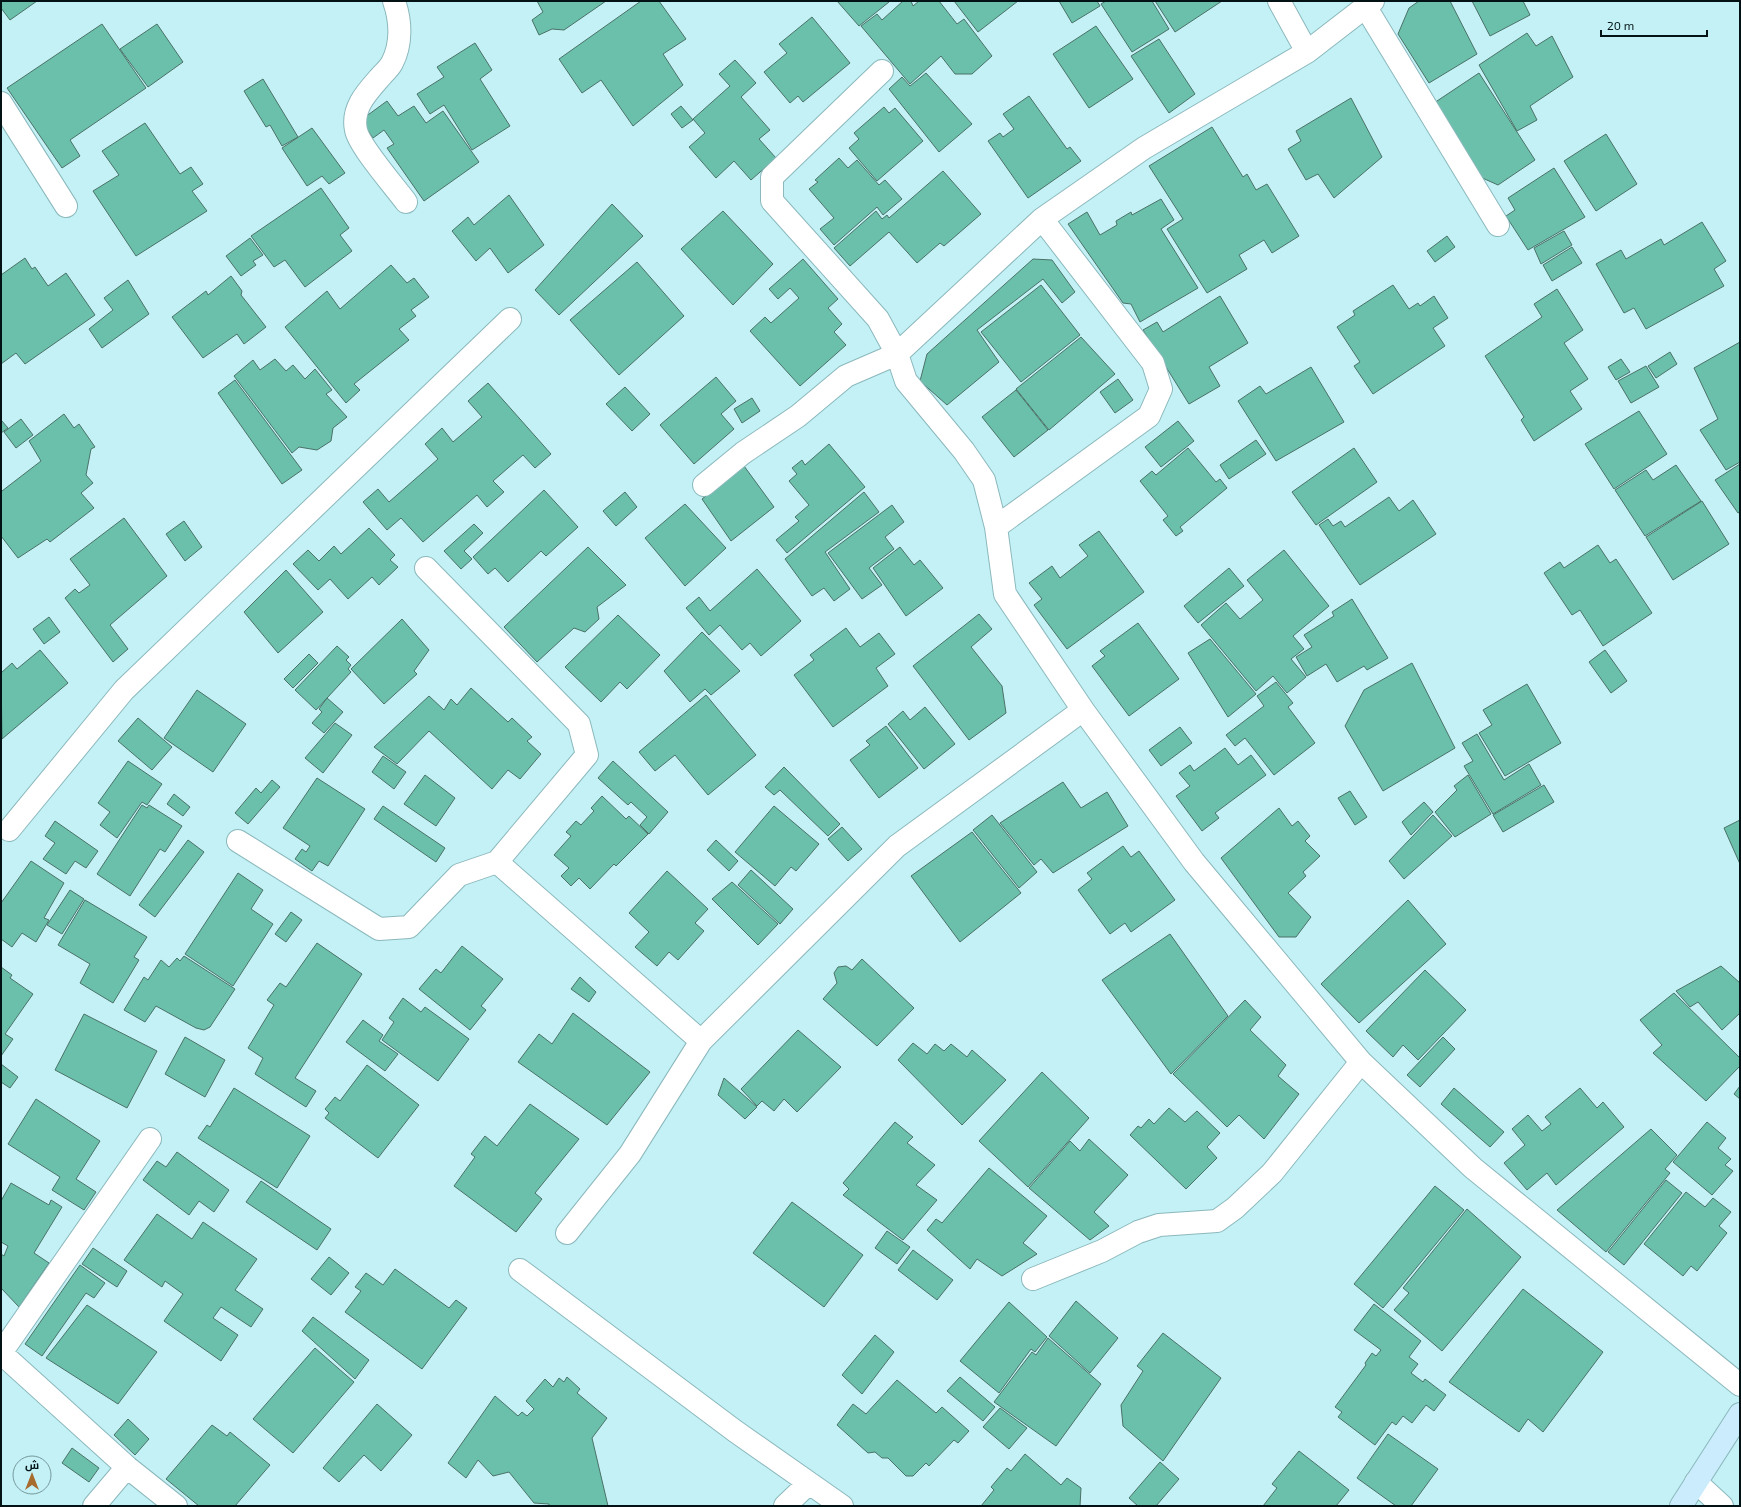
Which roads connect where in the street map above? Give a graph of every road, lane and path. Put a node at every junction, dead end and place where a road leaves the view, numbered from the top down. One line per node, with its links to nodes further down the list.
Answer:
1 (394, 1): 7 (street)
2 (1279, 1): 4 (street)
3 (1369, 4): 4 (street); 10 (street)
4 (1307, 52): 9 (street)
5 (882, 71): 12 (street)
6 (1, 104): 8 (street)
7 (406, 202)
8 (66, 206)
9 (1042, 219): 12 (street); 14 (street)
10 (1498, 225)
11 (510, 319): 17 (street)
12 (896, 354): 13 (street); 14 (street)
13 (704, 485)
14 (996, 527): 16 (street)
15 (426, 568): 19 (street)
16 (1083, 710): 20 (street); 21 (street)
17 (4, 831)
18 (238, 841): 19 (street)
19 (497, 862): 20 (street)
20 (701, 1041): 23 (street)
21 (1361, 1062): 25 (street); 27 (street)
22 (150, 1139): 26 (street)
23 (567, 1233)
24 (520, 1270): 31 (street)
25 (1033, 1279)
26 (1, 1353): 29 (street)
27 (1740, 1385)
28 (1740, 1414): 30 (main road)
29 (127, 1467): 32 (street); 33 (street)
30 (1696, 1482): 36 (main road); 37 (street)
31 (809, 1483): 34 (street); 35 (street)
32 (94, 1506)
33 (176, 1506)
34 (785, 1506)
35 (842, 1506)
36 (1681, 1506)
37 (1722, 1506)

